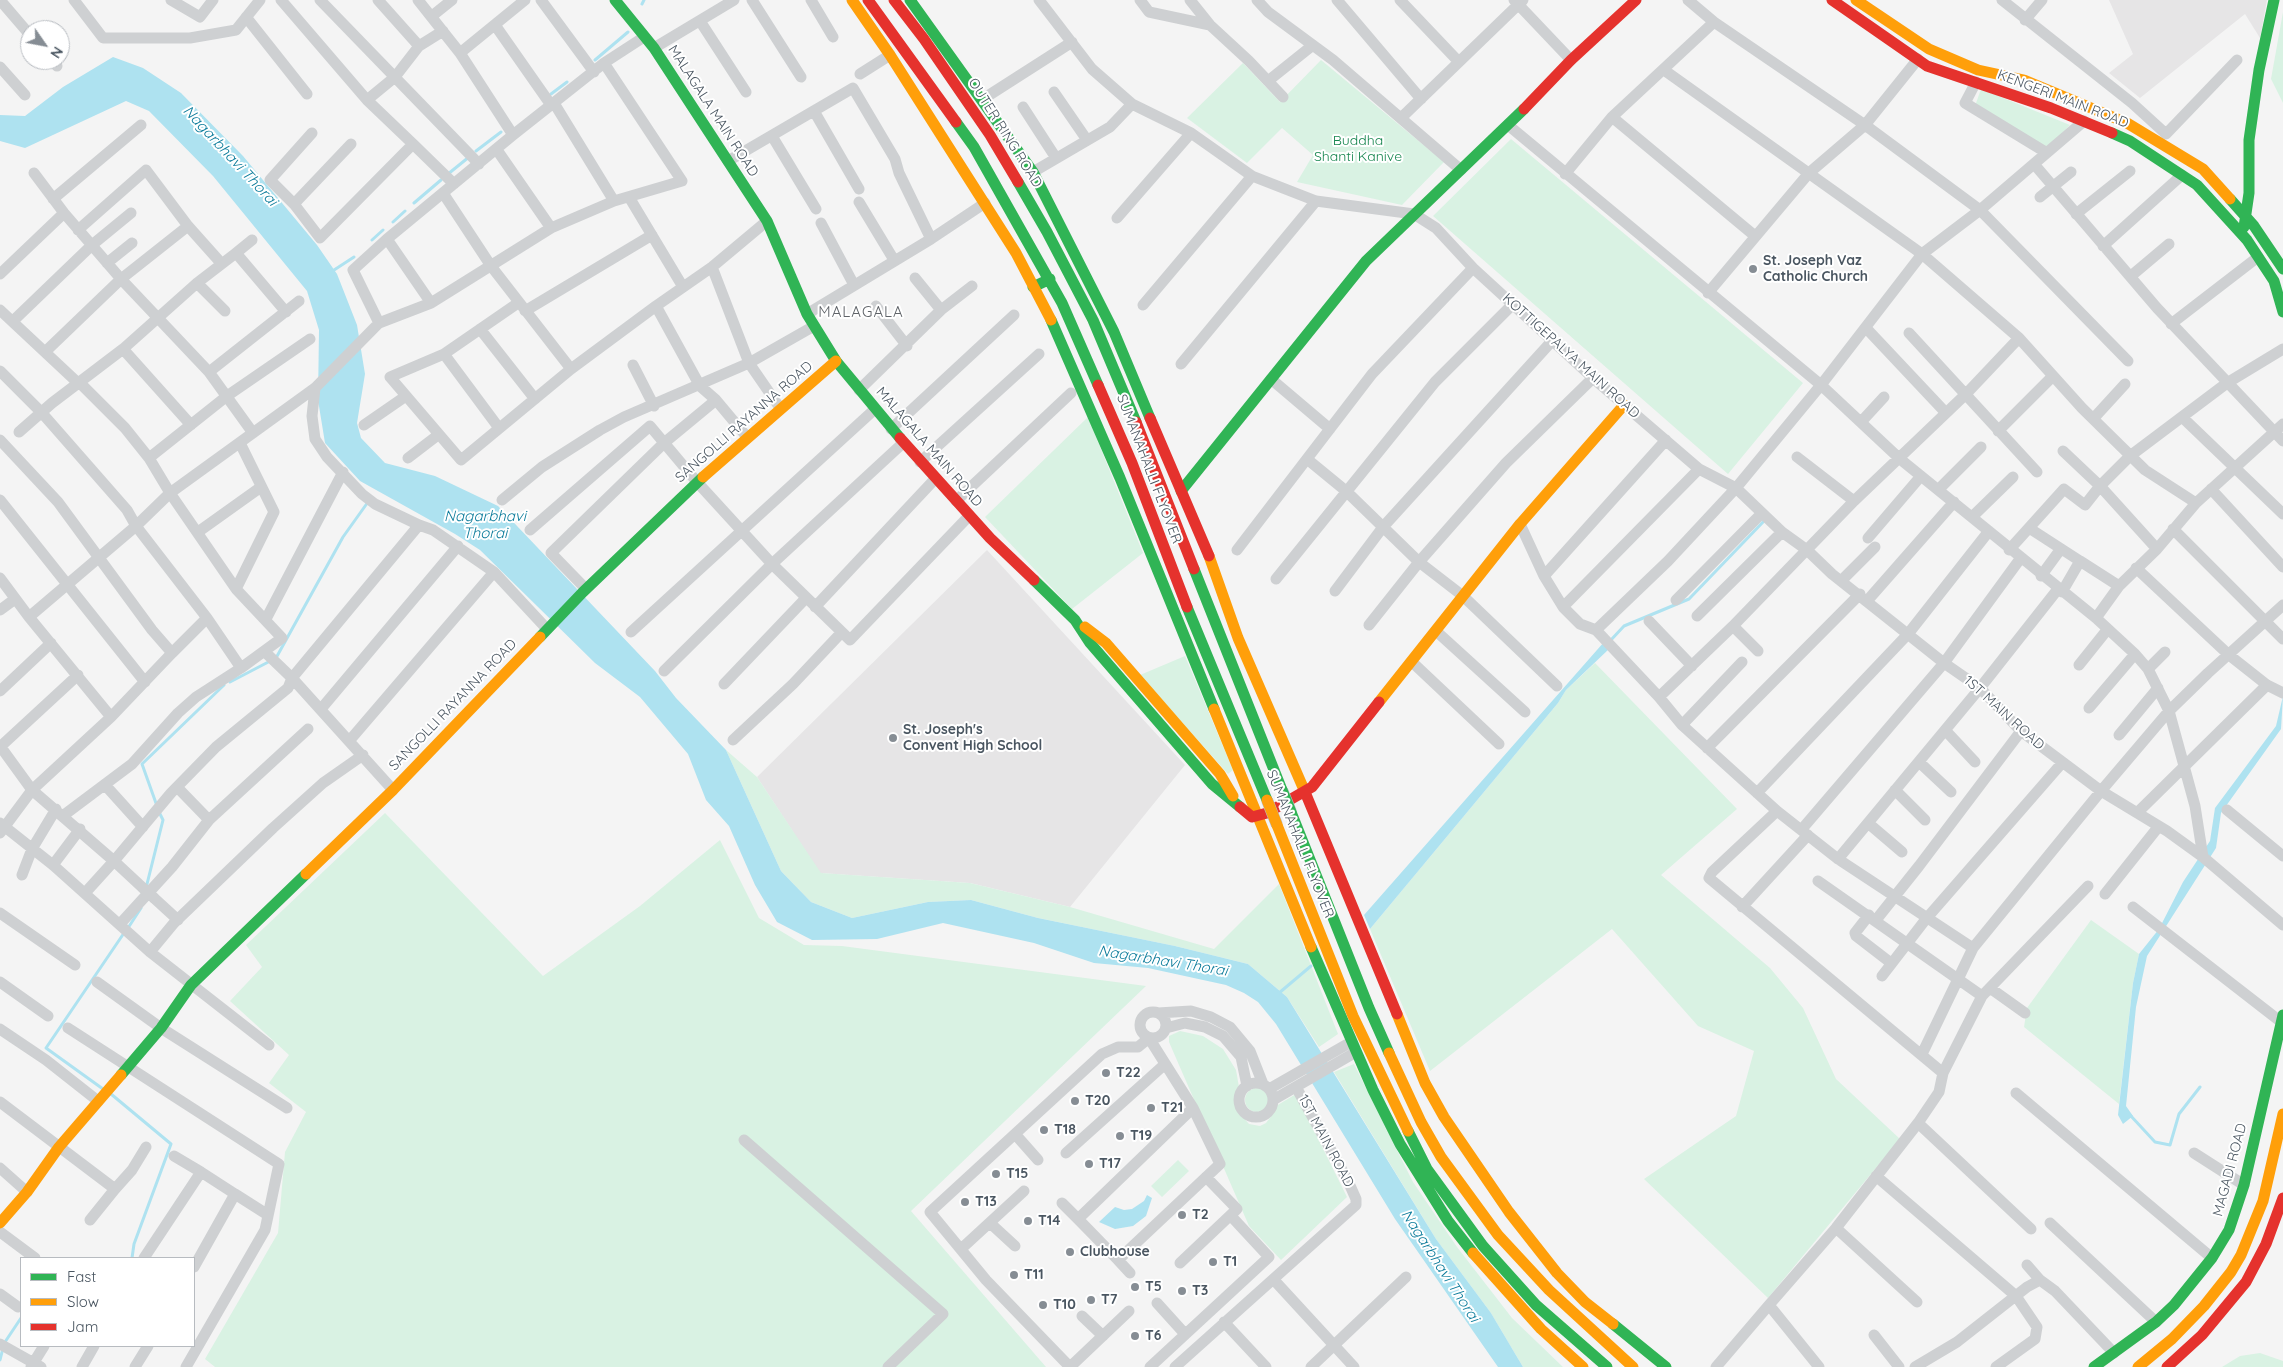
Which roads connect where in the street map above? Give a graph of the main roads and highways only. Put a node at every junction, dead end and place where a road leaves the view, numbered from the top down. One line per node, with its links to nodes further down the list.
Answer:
1 (615, 0): 20 (main road, MALAGALA MAIN ROAD)
2 (852, 0): 17 (main road)
3 (868, 0): 15 (main road)
4 (894, 0): 18 (main road, OUTER RING ROAD)
5 (910, 0): 16 (main road)
6 (1636, 0): 22 (main road)
7 (1832, 0): 13 (main road, KENGERI MAIN ROAD)
8 (2274, 0): 10 (main road)
9 (1860, 1): 11 (main road, KENGERI MAIN ROAD)
10 (2249, 189): 11 (main road); 12 (main road)
11 (2228, 197): 12 (main road, KENGERI MAIN ROAD)
12 (2246, 218): 13 (main road); 14 (main road, KENGERI MAIN ROAD)
13 (2242, 234): 19 (main road, KENGERI MAIN ROAD)
14 (2283, 269)
15 (1050, 280): 17 (main road); 30 (main road, SUMANAHALLI FLYOVER, bridge)
16 (1090, 285): 18 (main road); 22 (main road)
17 (1033, 288): 24 (main road)
18 (1077, 290): 31 (main road, SUMANAHALLI FLYOVER, bridge)
19 (2283, 312)
20 (836, 361): 24 (main road, MALAGALA MAIN ROAD); 28 (main road, SANGOLLI RAYANNA ROAD)
21 (1624, 405): 23 (main road)
22 (1181, 491): 23 (main road)
23 (1305, 791): 24 (main road); 32 (main road)
24 (1257, 816): 29 (main road)
25 (2282, 1019): 33 (main road, MAGADI ROAD)
26 (2283, 1114): 34 (main road)
27 (2283, 1198): 35 (main road)
28 (0, 1223)
29 (1583, 1367)
30 (1607, 1367)
31 (1633, 1367)
32 (1666, 1367)
33 (2094, 1367)
34 (2138, 1367)
35 (2167, 1367)

